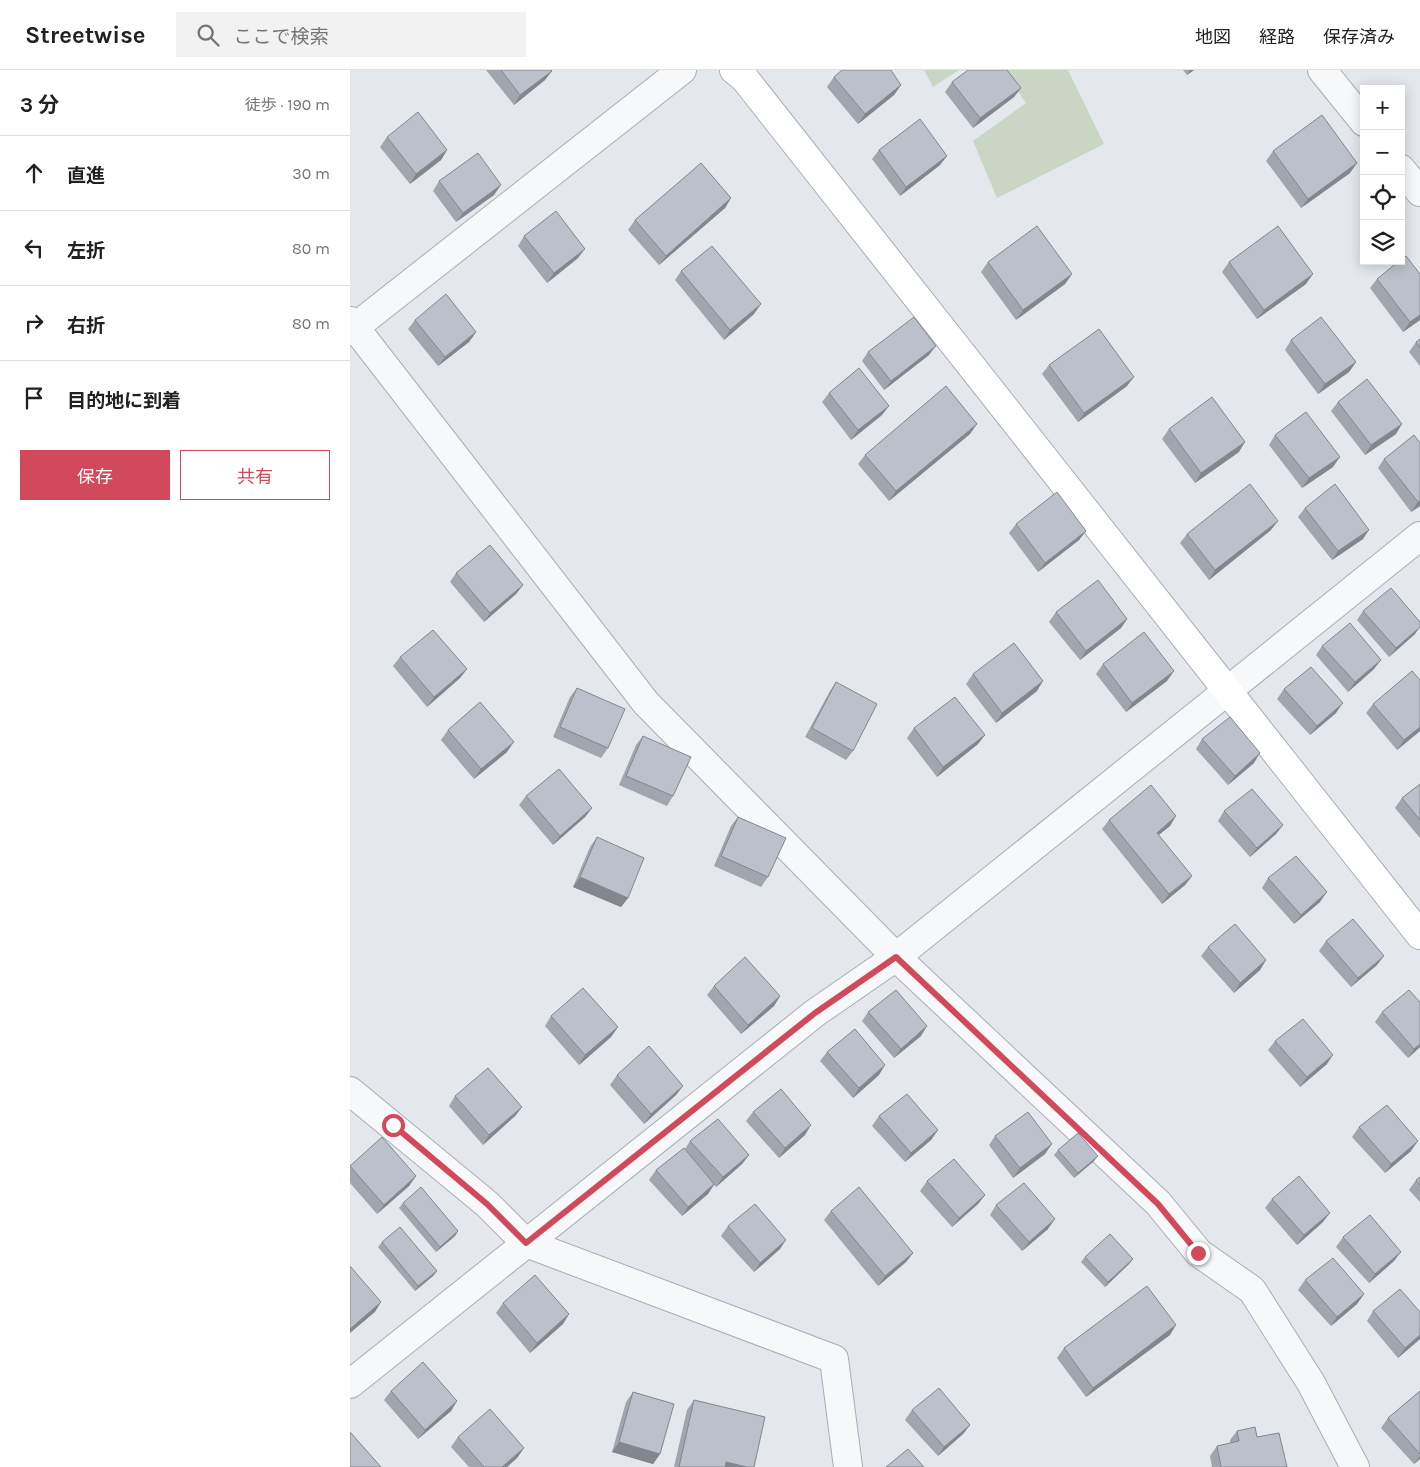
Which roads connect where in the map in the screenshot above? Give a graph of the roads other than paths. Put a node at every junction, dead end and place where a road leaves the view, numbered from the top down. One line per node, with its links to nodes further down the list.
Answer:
1 (682, 70): 7 (street)
2 (734, 70): 9 (street)
3 (1322, 70): 4 (street)
4 (1360, 117)
5 (1405, 174): 6 (street)
6 (1420, 192)
7 (352, 327): 11 (street)
8 (1420, 536): 9 (street)
9 (1227, 690): 10 (street); 11 (street)
10 (1420, 934)
11 (896, 957): 13 (street); 16 (street)
12 (350, 1091): 13 (street)
13 (526, 1243): 14 (street); 15 (street)
14 (350, 1384)
15 (848, 1467)
16 (1355, 1467)

